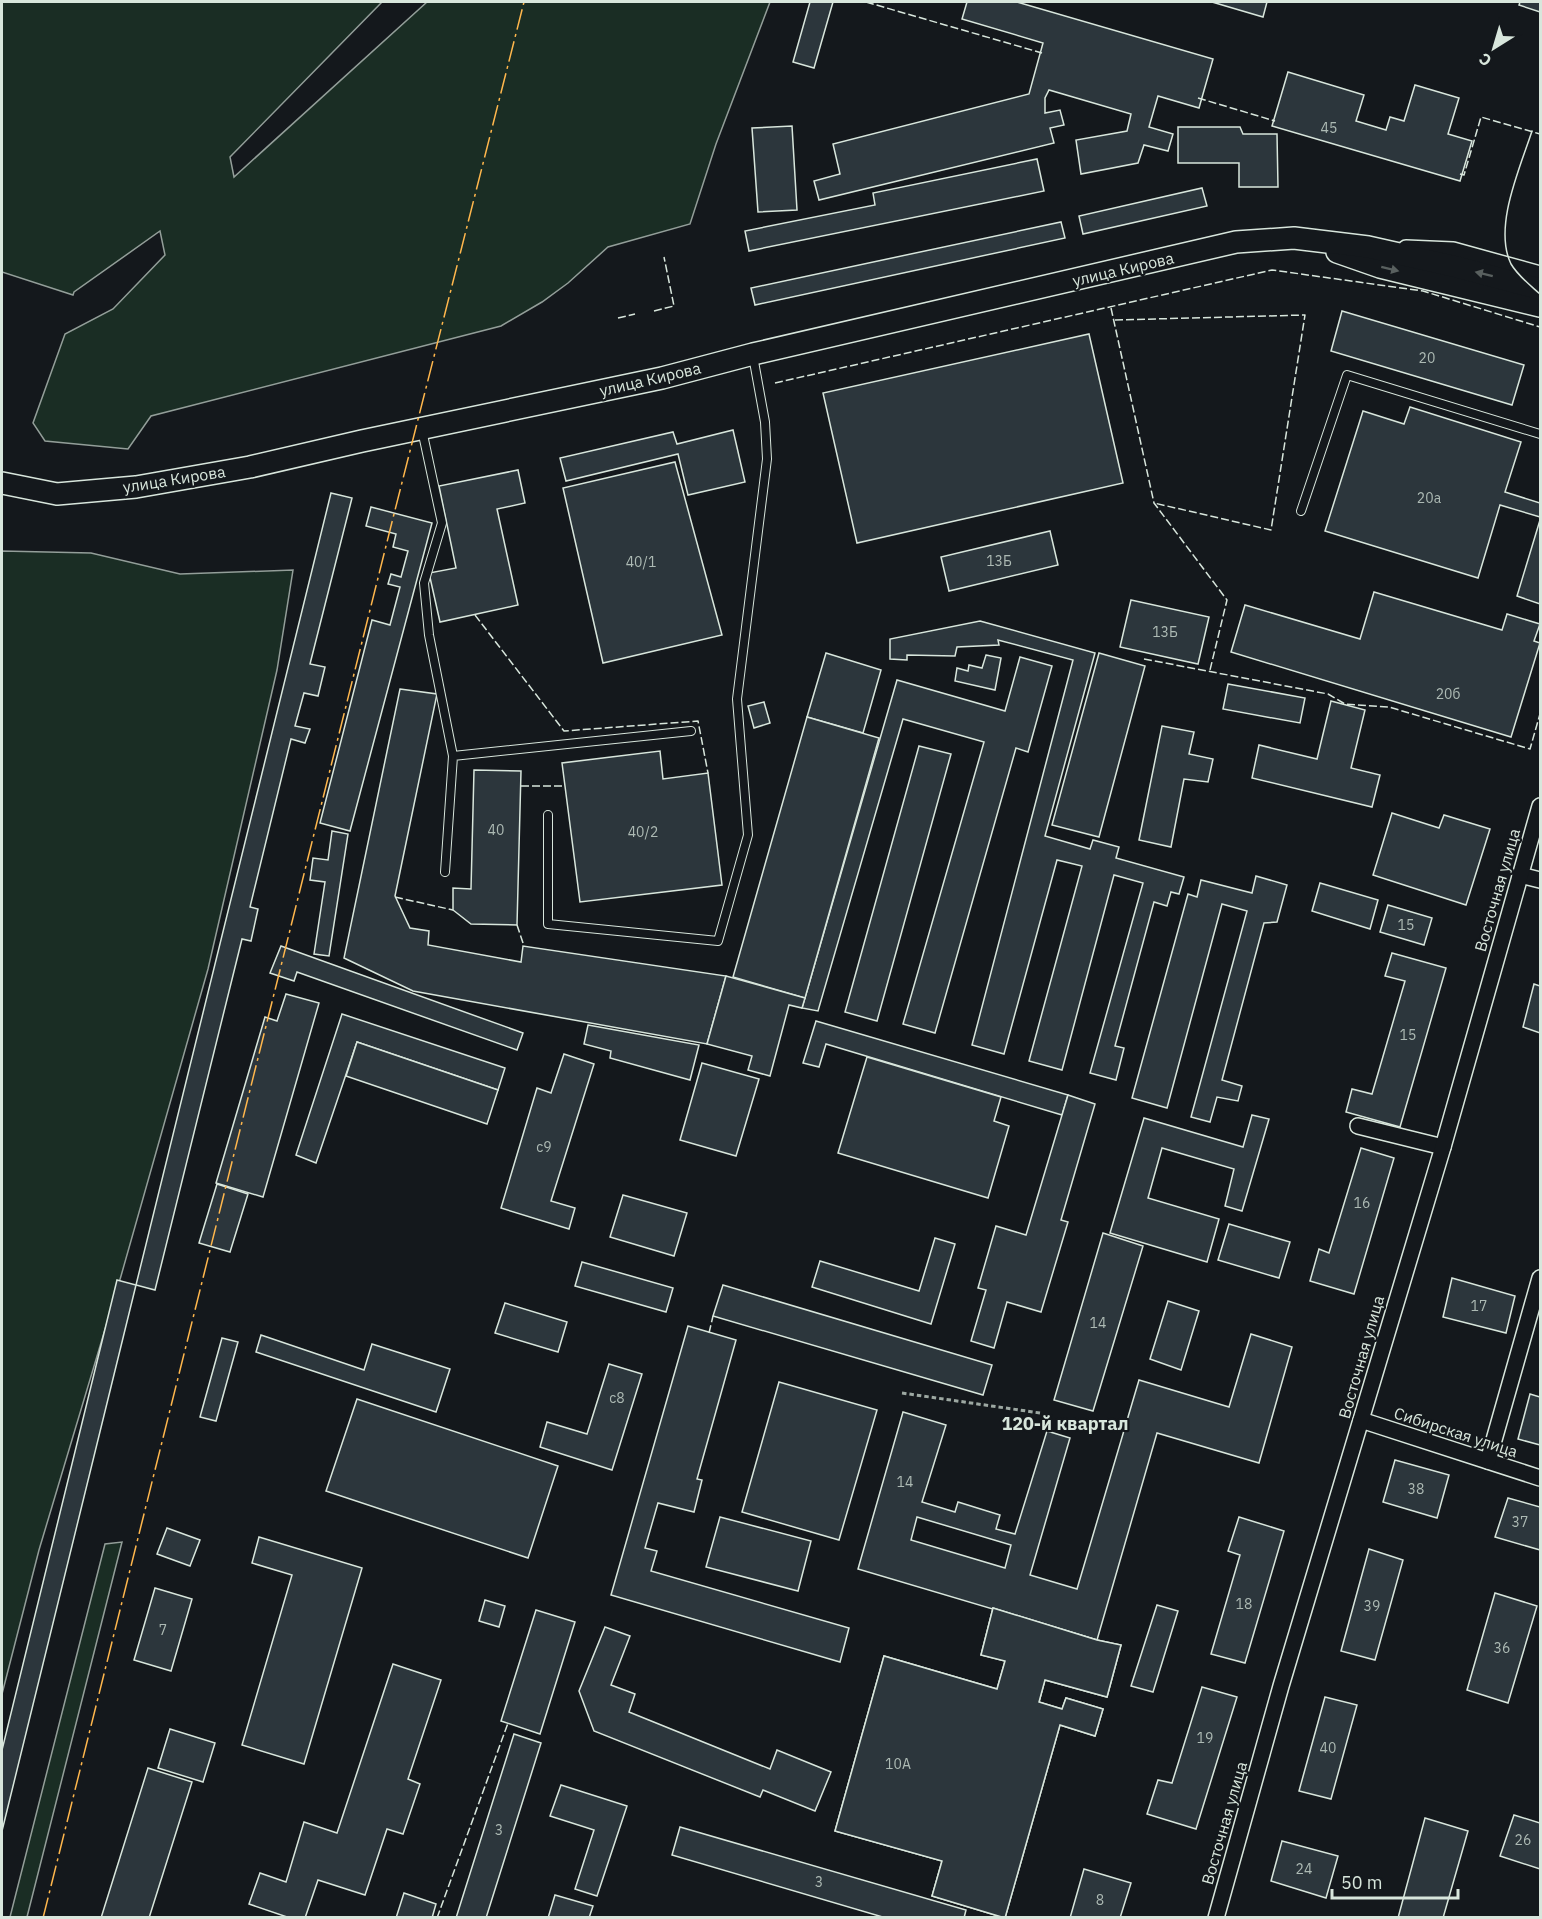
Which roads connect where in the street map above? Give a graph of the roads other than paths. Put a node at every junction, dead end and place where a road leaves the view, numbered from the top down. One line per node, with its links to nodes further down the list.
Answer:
1 (1294, 238): 2 (street, улица Кирова); 5 (street, улица Кирова, one-way to 5); 6 (street, улица Кирова)
2 (1368, 247): 3 (street); 4 (street, улица Кирова, one-way to 2)
3 (1540, 273)
4 (1540, 289)
5 (1540, 306)
6 (753, 354): 7 (street, улица Кирова); 14 (lane)
7 (422, 429): 9 (street, улица Кирова); 12 (lane)
8 (1540, 434): 10 (lane)
9 (2, 483)
10 (1301, 511)
11 (691, 731): 12 (lane)
12 (453, 756): 15 (lane)
13 (1540, 806): 16 (street, Восточная улица)
14 (548, 815)
15 (445, 872)
16 (1520, 875): 17 (street); 19 (street, Восточная улица)
17 (1540, 880)
18 (1358, 1126): 19 (street)
19 (1443, 1147): 21 (street, Восточная улица)
20 (1540, 1278): 22 (street)
21 (1361, 1420): 22 (street, Сибирская улица); 24 (street, Восточная улица)
22 (1488, 1461): 23 (street, Сибирская улица)
23 (1540, 1478)
24 (1216, 1917)

